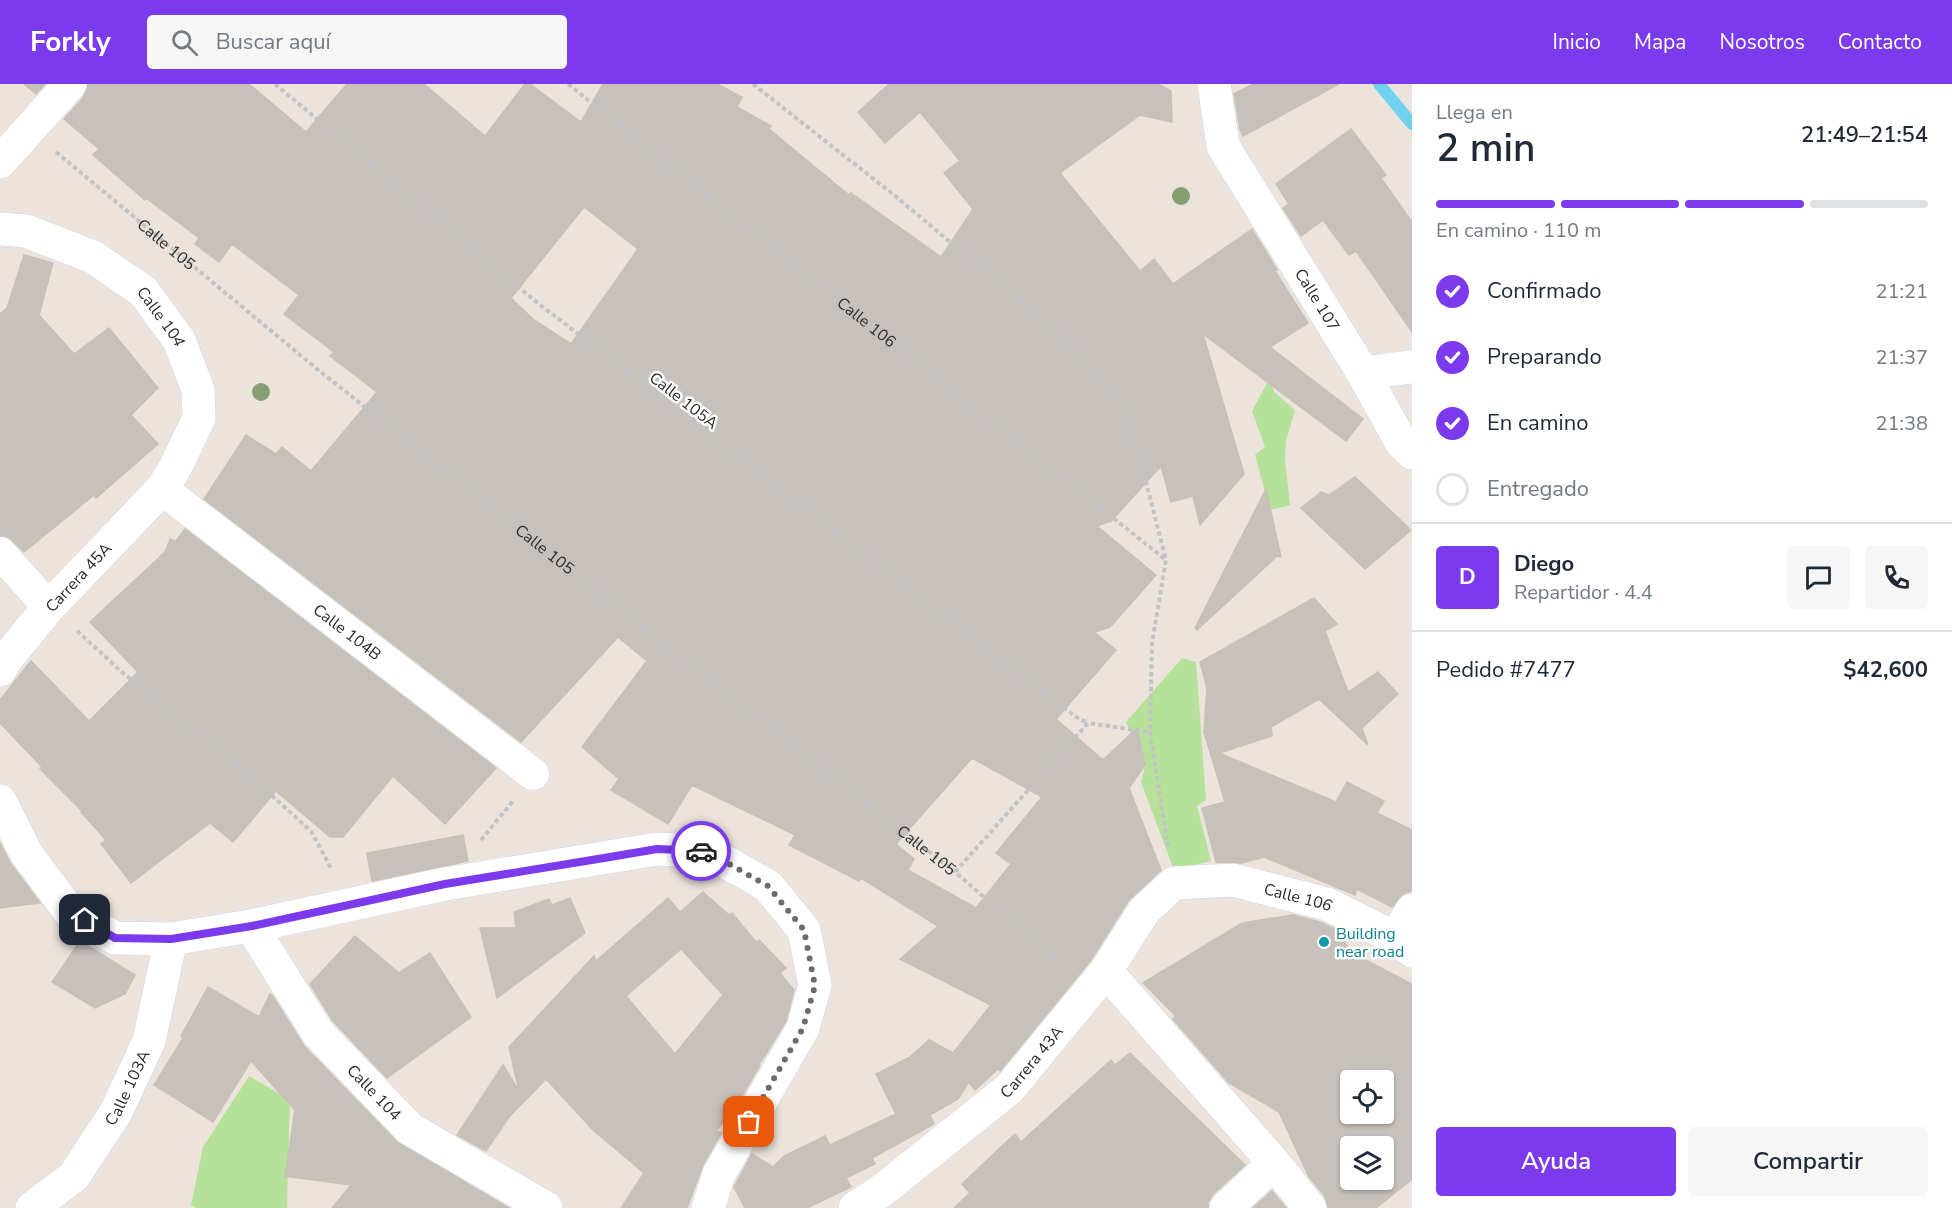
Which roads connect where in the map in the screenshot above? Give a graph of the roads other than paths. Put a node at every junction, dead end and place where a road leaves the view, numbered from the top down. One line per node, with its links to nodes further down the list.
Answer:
1 (70, 84): 3 (street)
2 (1214, 84): 6 (street, Calle 107)
3 (0, 162)
4 (0, 229): 8 (street, Calle 104)
5 (1412, 367): 6 (street)
6 (1363, 373): 7 (street, Calle 107)
7 (1412, 453)
8 (162, 489): 10 (street, Carrera 45A); 12 (street, Calle 104B)
9 (0, 553): 10 (street)
10 (49, 607): 11 (street, Carrera 45A)
11 (0, 670)
12 (532, 774)
13 (0, 801): 17 (street)
14 (1174, 883): 18 (street, Calle 106); 19 (street, Carrera 43A)
15 (1412, 909): 18 (street)
16 (252, 926): 17 (street); 22 (street, Calle 104); 23 (street)
17 (171, 939): 21 (street, Calle 103A)
18 (1404, 945)
19 (1098, 980): 20 (street); 24 (street, Carrera 43A)
20 (1274, 1163): 25 (street); 26 (street)
21 (32, 1208)
22 (546, 1208)
23 (708, 1208)
24 (855, 1208)
25 (1226, 1208)
26 (1310, 1208)

